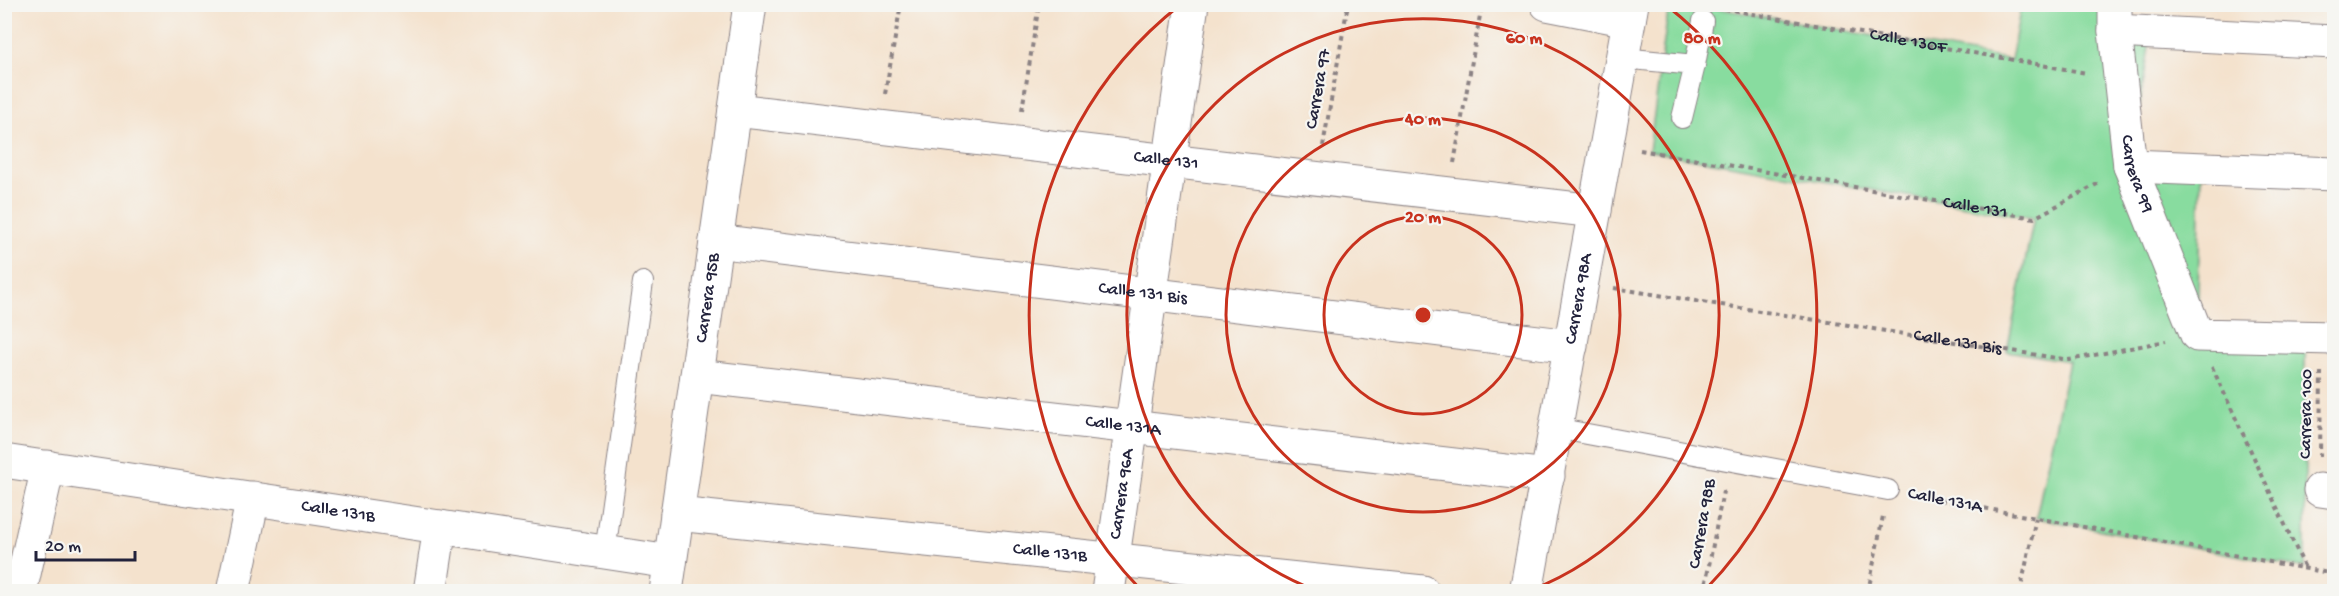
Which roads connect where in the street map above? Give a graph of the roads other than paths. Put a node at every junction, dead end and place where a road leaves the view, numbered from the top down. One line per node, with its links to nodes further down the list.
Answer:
1 (750, 4): 10 (street, Carrera 95B)
2 (1192, 4): 12 (street, Carrera 96A)
3 (1547, 4): 4 (street)
4 (1630, 13): 8 (street, Carrera 98A)
5 (2115, 18): 7 (street); 13 (street, Carrera 99)
6 (1702, 21): 9 (lane)
7 (2334, 42)
8 (1622, 58): 9 (lane); 15 (street, Carrera 98A)
9 (1695, 65): 11 (lane)
10 (735, 111): 12 (street, Calle 131); 16 (street, Carrera 95B)
11 (1682, 118)
12 (1170, 162): 15 (street, Calle 131); 18 (street, Carrera 96A)
13 (2130, 166): 14 (street); 19 (street, Carrera 99)
14 (2334, 174)
15 (1595, 212): 20 (street, Carrera 98A)
16 (716, 242): 18 (street, Calle 131 Bis); 21 (street, Carrera 95B)
17 (643, 282): 31 (lane)
18 (1151, 294): 20 (street, Calle 131 Bis); 22 (street, Carrera 96A)
19 (2328, 338)
20 (1571, 346): 23 (street, Carrera 98A)
21 (697, 376): 22 (street, Calle 131A); 29 (street, Carrera 95B)
22 (1132, 427): 26 (street, Calle 131A); 32 (street, Carrera 96A)
23 (1556, 428): 26 (street, Carrera 98A); 27 (lane, Calle 131A)
24 (4, 461): 25 (street, Calle 131B)
25 (48, 467): 28 (street, Calle 131B); 34 (street)
26 (1548, 476): 39 (street, Carrera 98A)
27 (1888, 490)
28 (253, 498): 30 (street, Calle 131B); 35 (street)
29 (677, 514): 32 (street, Calle 131B); 33 (street, Carrera 95B)
30 (440, 527): 31 (street, Calle 131B); 36 (street)
31 (605, 552): 33 (street, Calle 131B)
32 (1113, 559): 37 (street, Carrera 96A); 38 (street, Calle 131B)
33 (668, 577)
34 (20, 591)
35 (233, 591)
36 (430, 591)
37 (1108, 591)
38 (1423, 591)
39 (1526, 591)

